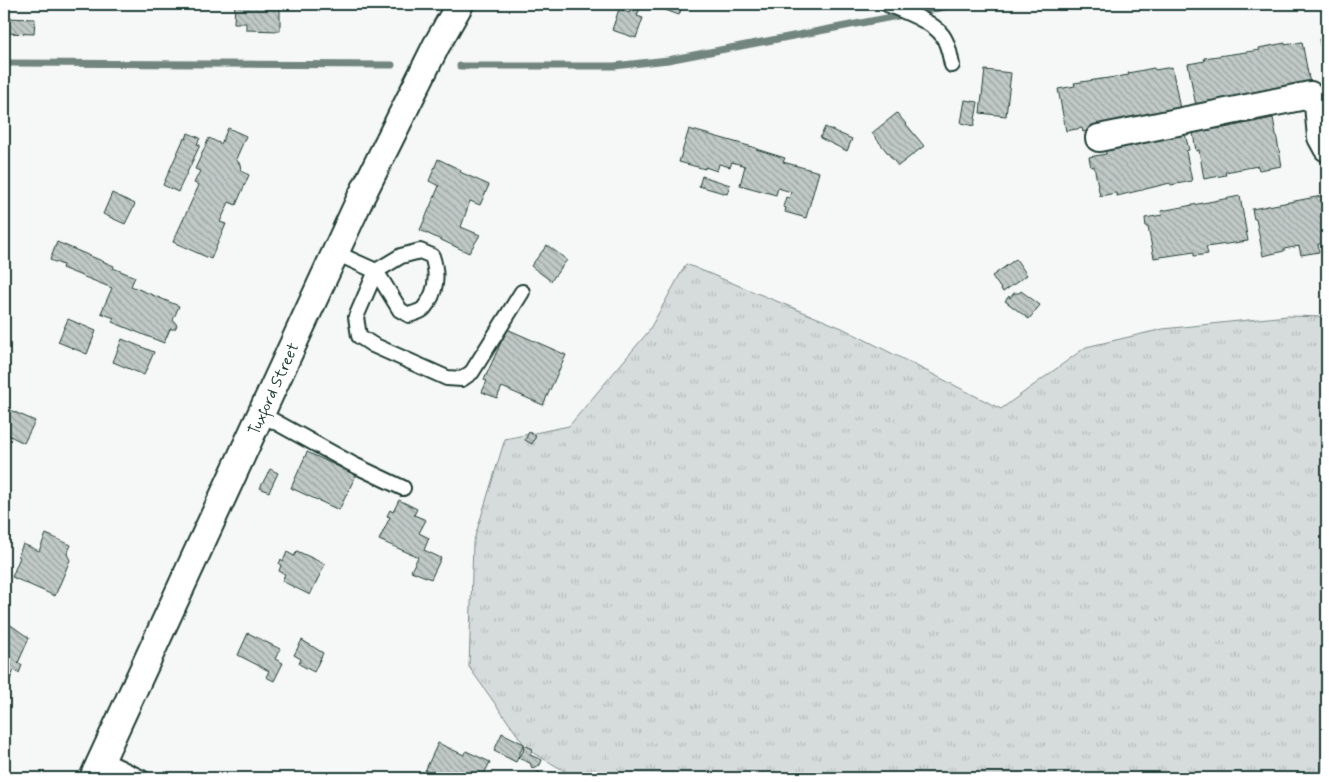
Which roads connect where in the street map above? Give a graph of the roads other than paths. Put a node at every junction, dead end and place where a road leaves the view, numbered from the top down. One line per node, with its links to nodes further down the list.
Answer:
1 (460, 4): 6 (street, Tuxford Street)
2 (887, 4): 3 (lane)
3 (952, 65)
4 (1098, 138): 5 (street)
5 (1327, 148)
6 (336, 253): 7 (lane); 9 (street, Tuxford Street)
7 (376, 271): 7 (lane); 8 (lane)
8 (522, 292)
9 (261, 414): 10 (lane); 11 (street, Tuxford Street)
10 (403, 488)
11 (97, 769): 12 (lane)
12 (142, 778)

